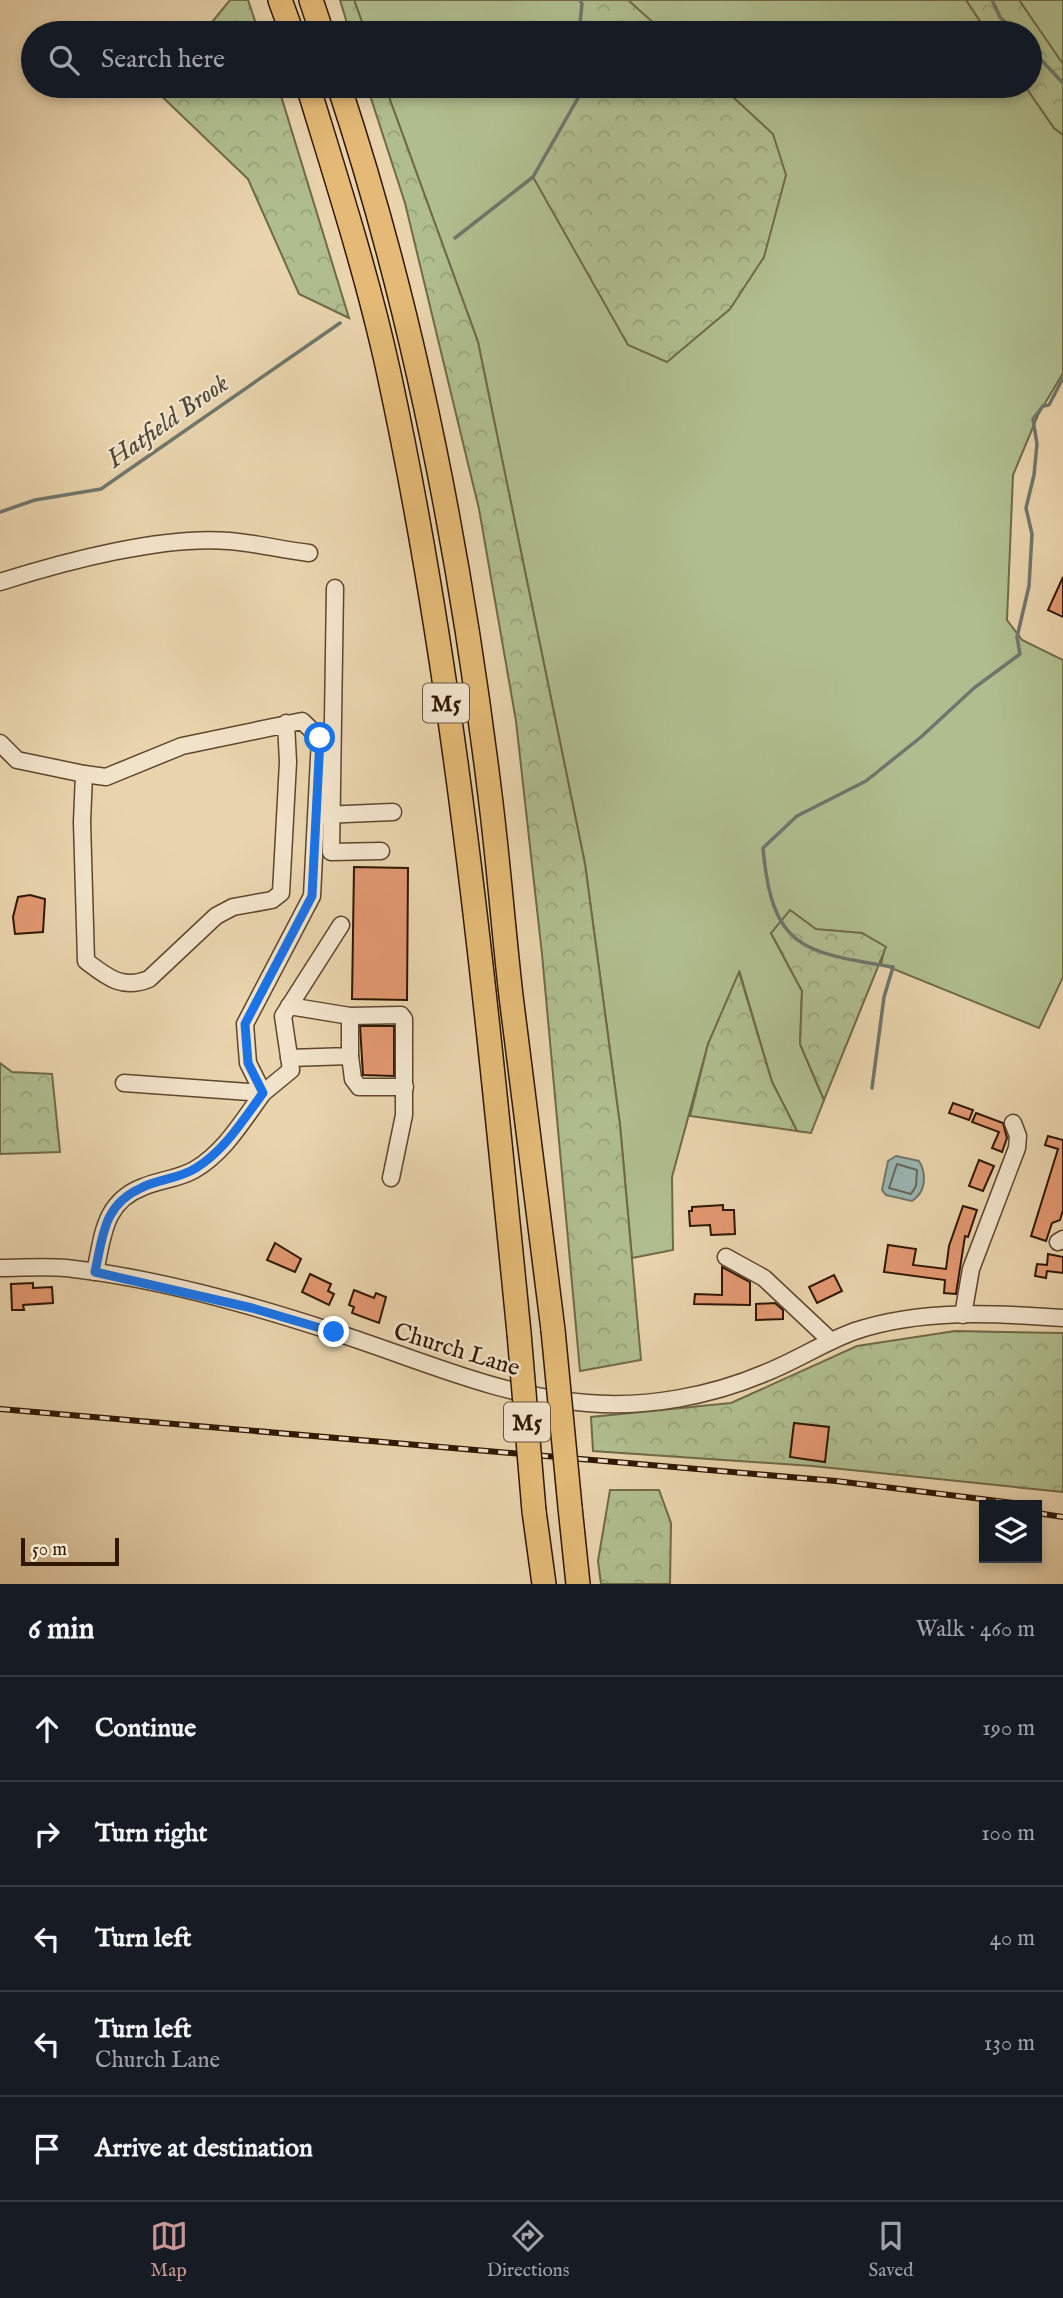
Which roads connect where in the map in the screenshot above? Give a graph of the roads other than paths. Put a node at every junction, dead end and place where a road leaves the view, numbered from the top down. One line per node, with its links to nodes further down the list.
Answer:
1 (280, 0): 3 (highway)
2 (311, 0): 4 (highway)
3 (288, 21)
4 (318, 21)
5 (311, 98): 32 (highway, M5, bridge)
6 (343, 98): 33 (highway, M5, bridge)
7 (309, 553): 8 (street)
8 (0, 582)
9 (335, 588): 14 (street)
10 (286, 723): 12 (street); 12 (street); 14 (street)
11 (0, 743): 12 (street)
12 (85, 774)
13 (393, 812): 14 (street)
14 (324, 815): 15 (street); 23 (street)
15 (381, 851)
16 (341, 925): 17 (street)
17 (289, 1006): 18 (street); 20 (street)
18 (350, 1016): 19 (street); 22 (street)
19 (350, 1056): 20 (street); 22 (street)
20 (289, 1058): 23 (street)
21 (124, 1083): 23 (street)
22 (405, 1087): 25 (street)
23 (263, 1093): 28 (street)
24 (1013, 1123): 29 (street)
25 (391, 1178)
26 (726, 1257): 31 (street)
27 (0, 1268): 28 (street, Church Lane)
28 (95, 1272): 31 (street, Church Lane)
29 (963, 1315): 30 (street, Church Lane); 31 (street, Church Lane)
30 (1063, 1318)
31 (831, 1341)
32 (544, 1584)
33 (578, 1584)

